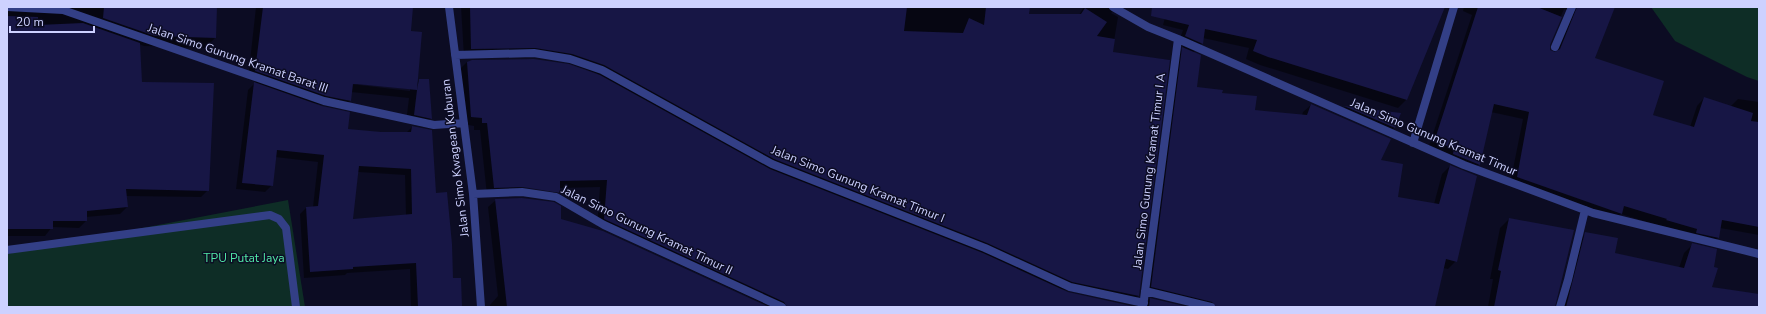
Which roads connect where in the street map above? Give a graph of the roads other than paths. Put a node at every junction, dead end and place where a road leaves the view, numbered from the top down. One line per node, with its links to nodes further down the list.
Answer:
1 (7, 7): 9 (street, Jalan Simo Gunung Kramat Barat III)
2 (448, 7): 8 (street, Jalan Simo Kwagean Kuburan)
3 (1113, 7): 6 (street, Jalan Simo Gunung Kramat Timur)
4 (1454, 7): 10 (street)
5 (1572, 7): 7 (street)
6 (1178, 39): 10 (street, Jalan Simo Gunung Kramat Timur); 15 (street, Jalan Simo Gunung Kramat Timur I A)
7 (1555, 48)
8 (455, 55): 9 (street, Jalan Simo Kwagean Kuburan); 16 (street, Jalan Simo Gunung Kramat Timur I)
9 (464, 123): 11 (street, Jalan Simo Kwagean Kuburan)
10 (1413, 143): 12 (street, Jalan Simo Gunung Kramat Timur)
11 (474, 194): 18 (street, Jalan Simo Kwagean Kuburan); 19 (street, Jalan Simo Gunung Kramat Timur II)
12 (1584, 210): 14 (street, Jalan Simo Gunung Kramat Timur); 21 (street)
13 (7, 250): 17 (street)
14 (1759, 254)
15 (1145, 291): 16 (street, Jalan Simo Gunung Kramat Timur I A); 20 (street)
16 (1144, 305)
17 (296, 307)
18 (481, 307)
19 (782, 307)
20 (1211, 307)
21 (1560, 307)

